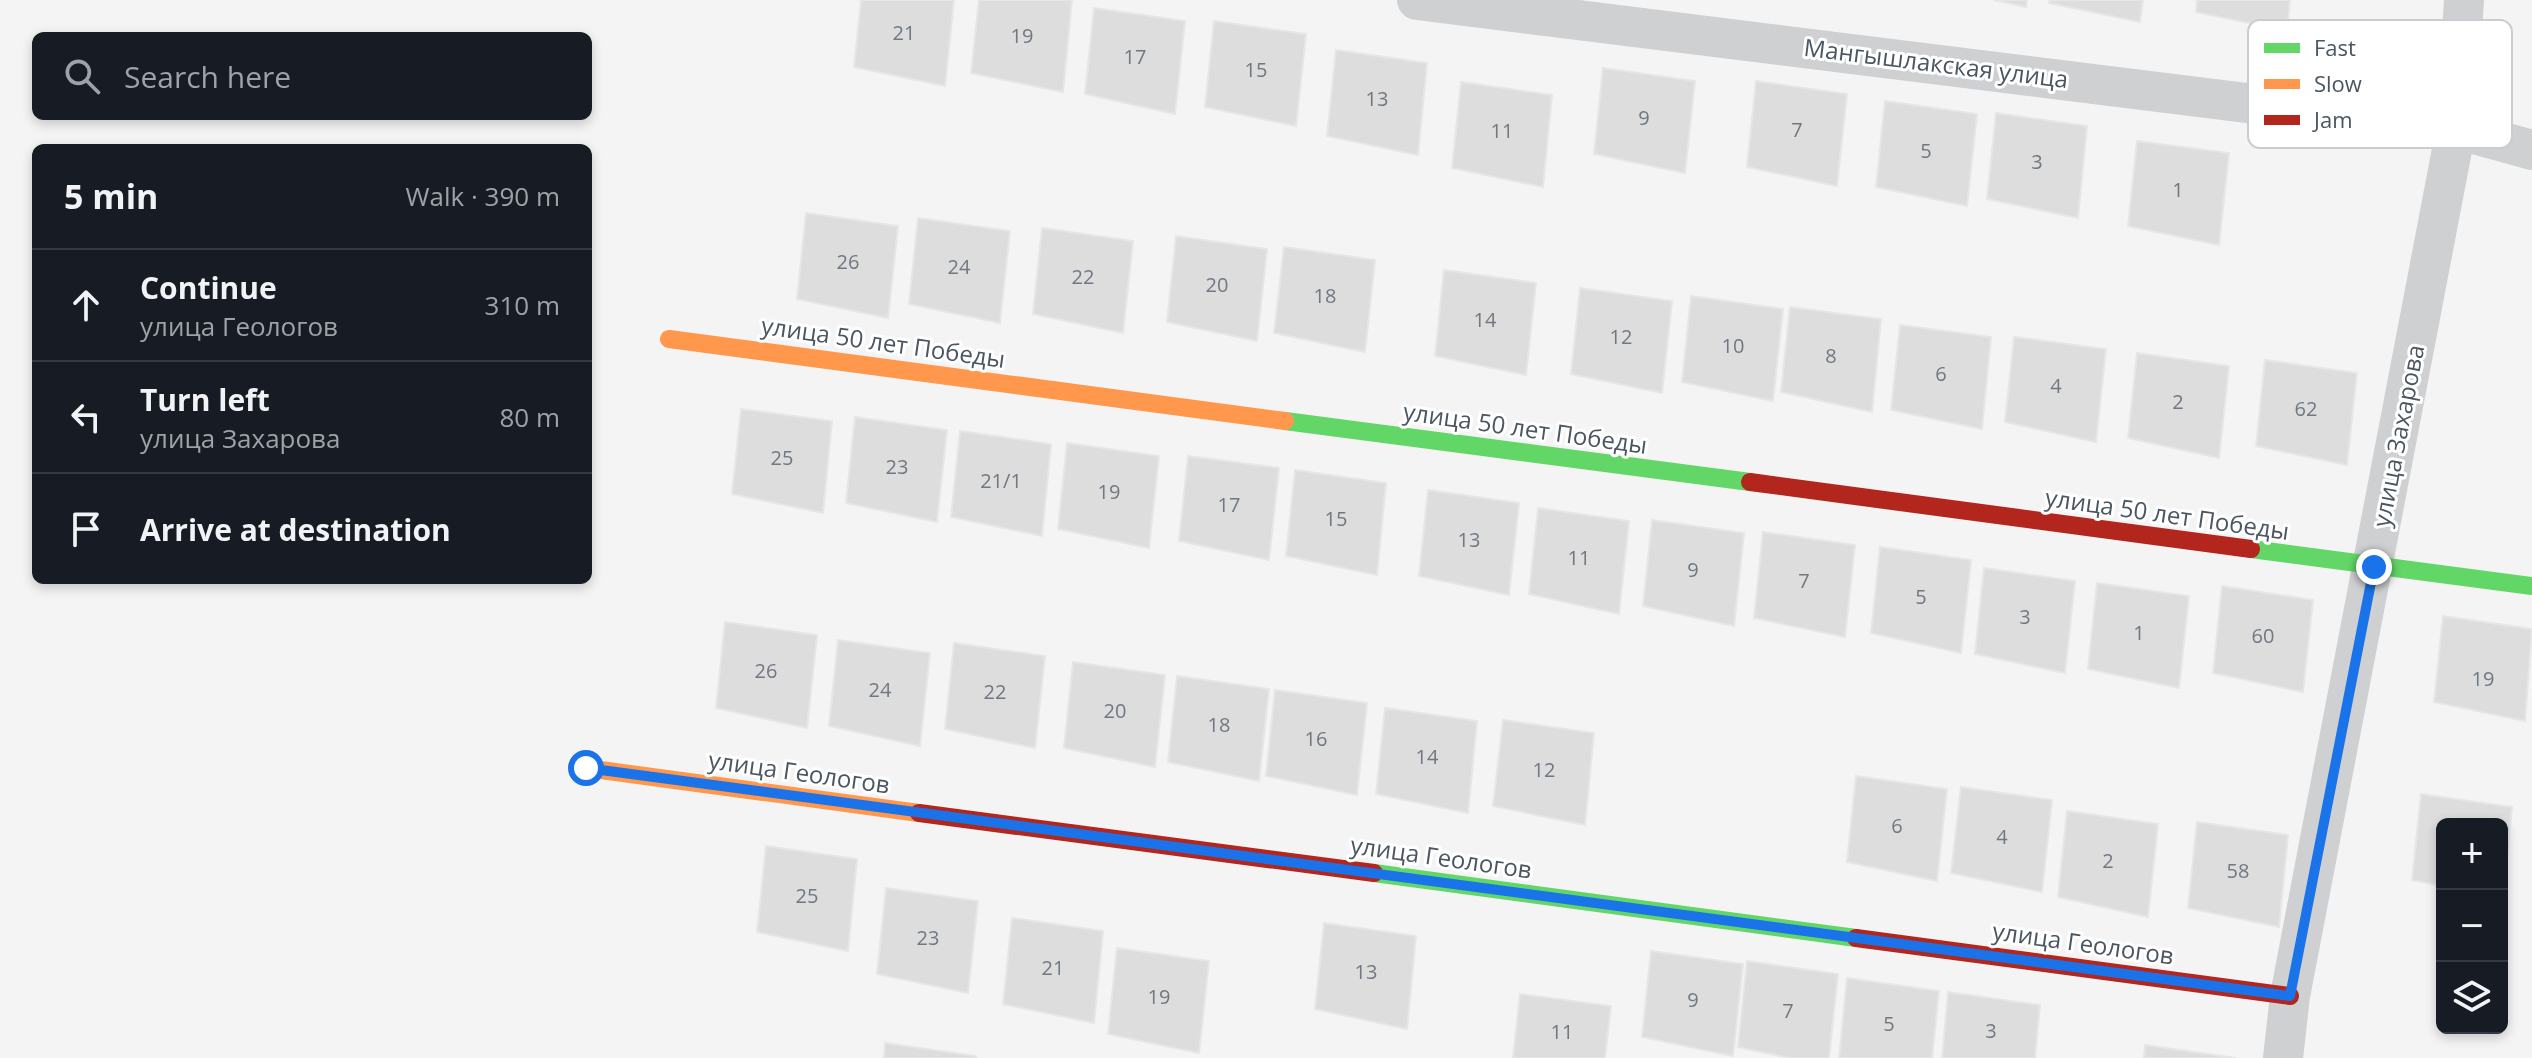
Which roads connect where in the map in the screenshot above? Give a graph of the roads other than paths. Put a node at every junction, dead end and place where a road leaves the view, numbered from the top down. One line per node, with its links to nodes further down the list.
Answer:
1 (1417, 0): 4 (street, Мангышлакская улица)
2 (2464, 0): 3 (street, улица Захарова)
3 (2463, 20)
4 (2248, 103)
5 (2512, 144): 7 (street, Мангышлакская улица)
6 (2452, 148): 9 (street, улица Захарова)
7 (2532, 150)
8 (669, 339): 9 (street, улица 50 лет Победы)
9 (2374, 567): 10 (street, улица 50 лет Победы); 12 (street, улица Захарова)
10 (2532, 586)
11 (586, 768): 12 (street, улица Геологов)
12 (2290, 996): 13 (street, улица Захарова)
13 (2283, 1058)

